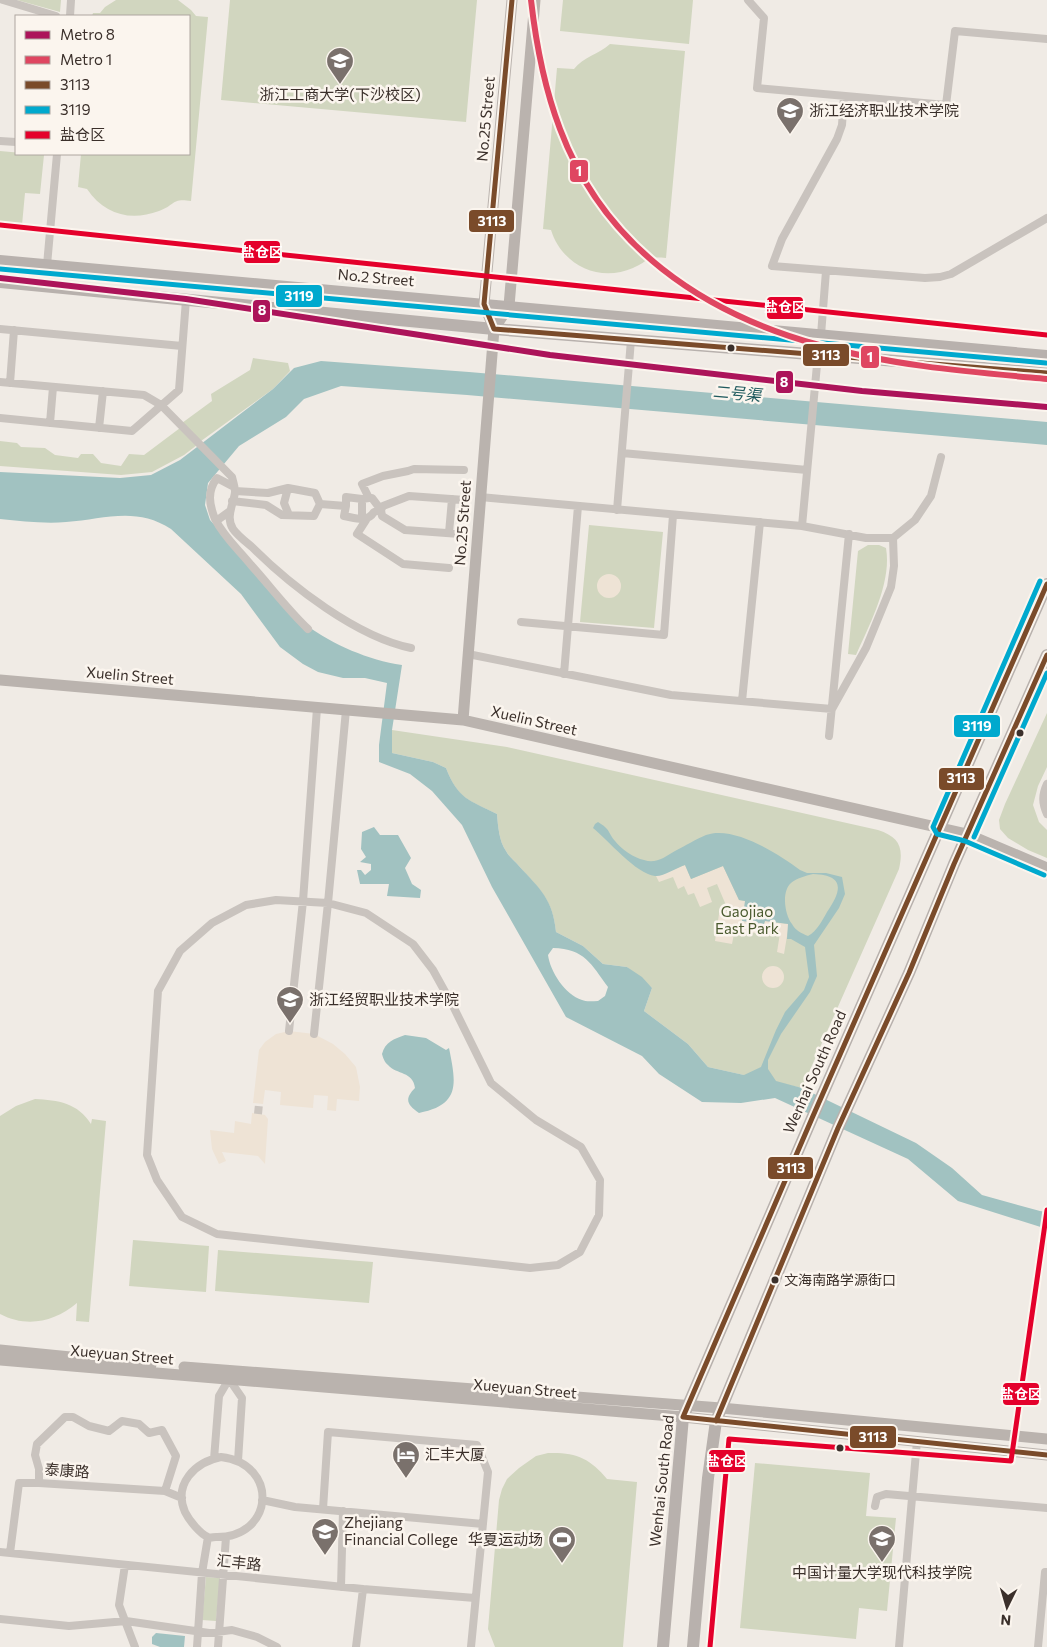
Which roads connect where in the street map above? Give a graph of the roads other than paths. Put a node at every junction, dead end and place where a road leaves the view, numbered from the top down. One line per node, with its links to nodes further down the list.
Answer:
1 (2, 0): 6 (street)
2 (71, 0): 7 (street)
3 (512, 0): 19 (main road, No.25 Street)
4 (535, 0): 20 (main road, No.25 Street)
5 (748, 0): 9 (street)
6 (53, 15)
7 (70, 15)
8 (1047, 39): 9 (street)
9 (844, 96): 16 (street)
10 (0, 141): 11 (street)
11 (15, 142)
12 (57, 155): 15 (street)
13 (1047, 218): 16 (street)
14 (0, 261): 15 (main road, No.2 Street)
15 (47, 265): 19 (main road, No.2 Street)
16 (826, 271): 24 (street)
17 (0, 282): 18 (main road)
18 (186, 300): 22 (main road); 26 (street)
19 (484, 304): 20 (main road, No.2 Street); 22 (main road, No.25 Street)
20 (509, 306): 22 (main road, No.25 Street); 24 (main road, No.2 Street)
21 (0, 329): 23 (street)
22 (494, 329): 25 (main road); 44 (main road, No.25 Street)
23 (14, 330): 26 (street); 31 (street)
24 (821, 335): 28 (main road, No.2 Street)
25 (631, 340): 27 (main road); 38 (street)
26 (182, 346): 34 (street)
27 (818, 354): 29 (main road); 41 (street)
28 (1047, 356)
29 (1047, 373)
30 (0, 382): 31 (street)
31 (10, 383): 32 (street)
32 (53, 387): 33 (street); 36 (street)
33 (103, 391): 34 (street); 37 (street)
34 (161, 406): 37 (street); 43 (street)
35 (0, 418): 36 (street)
36 (50, 423): 37 (street)
37 (99, 428)
38 (622, 453): 41 (street); 53 (street)
39 (940, 457): 64 (street)
40 (464, 470): 45 (street)
41 (807, 470): 60 (street)
42 (288, 488): 43 (street); 49 (street); 56 (street)
43 (234, 489): 48 (street); 57 (street)
44 (480, 497): 51 (street); 71 (main road, No.25 Street)
45 (366, 499): 50 (street); 52 (street); 58 (street)
46 (452, 499): 47 (street); 52 (street); 61 (street)
47 (465, 500)
48 (232, 501): 54 (street); 56 (street)
49 (320, 504): 50 (street); 56 (street)
50 (346, 506): 58 (street)
51 (578, 506): 53 (street); 68 (street)
52 (381, 510): 58 (street); 61 (street)
53 (617, 510): 55 (street)
54 (230, 511): 57 (street); 70 (street)
55 (674, 515): 59 (street); 68 (street)
56 (290, 516)
57 (215, 519): 69 (street)
58 (364, 519): 65 (street)
59 (760, 522): 60 (street); 75 (street)
60 (802, 526): 63 (street)
61 (449, 533): 62 (street)
62 (460, 534)
63 (848, 534): 64 (street); 77 (street)
64 (893, 538): 77 (street)
65 (449, 568)
66 (1047, 584): 83 (main road, Wenhai South Road)
67 (521, 622): 68 (street)
68 (568, 627): 73 (street)
69 (308, 629)
70 (411, 648)
71 (468, 654): 73 (street); 79 (main road, No.25 Street)
72 (1047, 655): 84 (main road)
73 (564, 674): 75 (street)
74 (0, 680): 76 (main road, Xuelin Street)
75 (742, 701): 77 (street)
76 (317, 708): 78 (main road, Xuelin Street); 86 (street)
77 (832, 709): 80 (street)
78 (346, 710): 79 (main road, Xuelin Street); 87 (street)
79 (463, 720): 83 (main road, Xuelin Street)
80 (829, 736)
81 (1047, 784): 82 (street)
82 (1047, 814)
83 (940, 827): 84 (main road, Xuelin Street); 93 (main road, Wenhai South Road)
84 (967, 834): 85 (main road, Xuelin Street); 94 (main road)
85 (1047, 868)
86 (303, 901): 87 (street); 87 (street); 88 (street)
87 (328, 904): 89 (street)
88 (289, 1031)
89 (314, 1034)
90 (0, 1350): 93 (main road)
91 (0, 1360): 92 (main road, Xueyuan Street)
92 (229, 1379): 95 (main road, Xueyuan Street); 100 (street); 101 (street)
93 (688, 1405): 94 (main road); 95 (main road, Wenhai South Road)
94 (721, 1408): 96 (main road); 97 (main road)
95 (683, 1417): 96 (main road, Xueyuan Street); 130 (main road, Wenhai South Road)
96 (716, 1421): 98 (main road, Xueyuan Street); 131 (main road)
97 (1047, 1439)
98 (918, 1441): 99 (main road, Xueyuan Street); 104 (street)
99 (1047, 1454)
100 (214, 1459): 101 (street); 105 (street)
101 (238, 1461): 106 (street)
102 (38, 1483): 103 (street, 泰康路); 103 (street); 115 (street, 泰康路)
103 (165, 1491): 105 (street, 泰康路)
104 (912, 1496): 107 (street); 108 (street); 132 (street)
105 (182, 1498): 112 (street)
106 (262, 1500): 109 (street); 113 (street)
107 (874, 1506)
108 (1047, 1508)
109 (323, 1509): 110 (street); 111 (street)
110 (343, 1511): 111 (street); 120 (street)
111 (483, 1524): 122 (street)
112 (208, 1537): 113 (street); 118 (street)
113 (226, 1537): 119 (street)
114 (0, 1552): 115 (street, 汇丰路)
115 (10, 1553): 116 (street, 汇丰路)
116 (125, 1565): 118 (street, 汇丰路); 124 (street)
117 (1047, 1572): 133 (street)
118 (202, 1573): 119 (street, 汇丰路); 125 (street)
119 (223, 1575): 120 (street, 汇丰路); 126 (street)
120 (341, 1587): 121 (street, 汇丰路)
121 (363, 1589): 122 (street, 汇丰路); 128 (street)
122 (475, 1598): 129 (street)
123 (0, 1619): 127 (street)
124 (134, 1647)
125 (197, 1647)
126 (218, 1647)
127 (277, 1647)
128 (356, 1647)
129 (471, 1647)
130 (663, 1647)
131 (693, 1647)
132 (898, 1647)
133 (1038, 1647)

